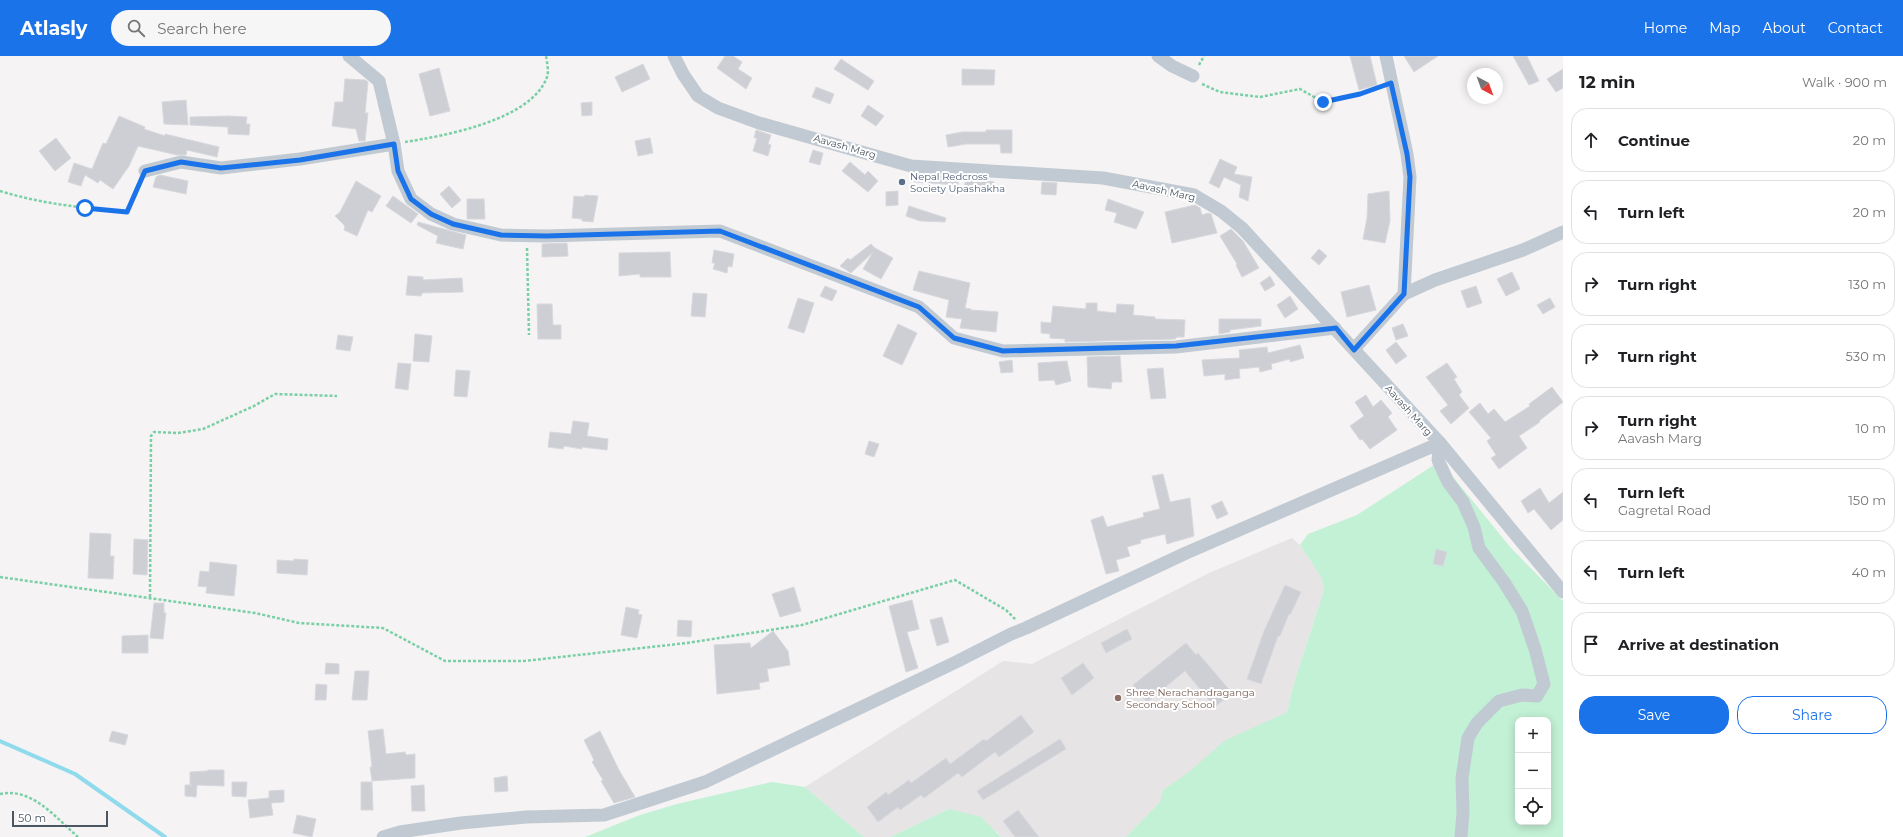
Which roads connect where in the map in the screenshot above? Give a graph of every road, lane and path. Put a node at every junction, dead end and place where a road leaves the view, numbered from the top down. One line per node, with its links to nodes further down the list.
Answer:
1 (349, 56): 9 (street)
2 (546, 56): 9 (path)
3 (674, 56): 15 (street, Aavash Marg)
4 (1158, 56): 7 (street)
5 (1204, 56): 7 (path)
6 (1386, 56): 8 (street)
7 (1192, 76): 8 (path)
8 (1391, 83): 14 (street)
9 (394, 144): 10 (street); 13 (street)
10 (145, 171): 11 (path)
11 (0, 191)
12 (1563, 232): 14 (street)
13 (527, 235): 15 (street); 16 (path)
14 (1404, 294): 17 (street)
15 (1336, 328): 17 (street, Aavash Marg)
16 (529, 335)
17 (1354, 350): 19 (street, Aavash Marg)
18 (337, 396): 22 (path)
19 (1440, 443): 21 (street, Aavash Marg); 23 (street); 27 (street)
20 (0, 577): 22 (path)
21 (1563, 592)
22 (150, 597): 23 (path)
23 (1026, 628): 26 (street)
24 (0, 794): 25 (path)
25 (78, 837)
26 (383, 837)
27 (1461, 837)

